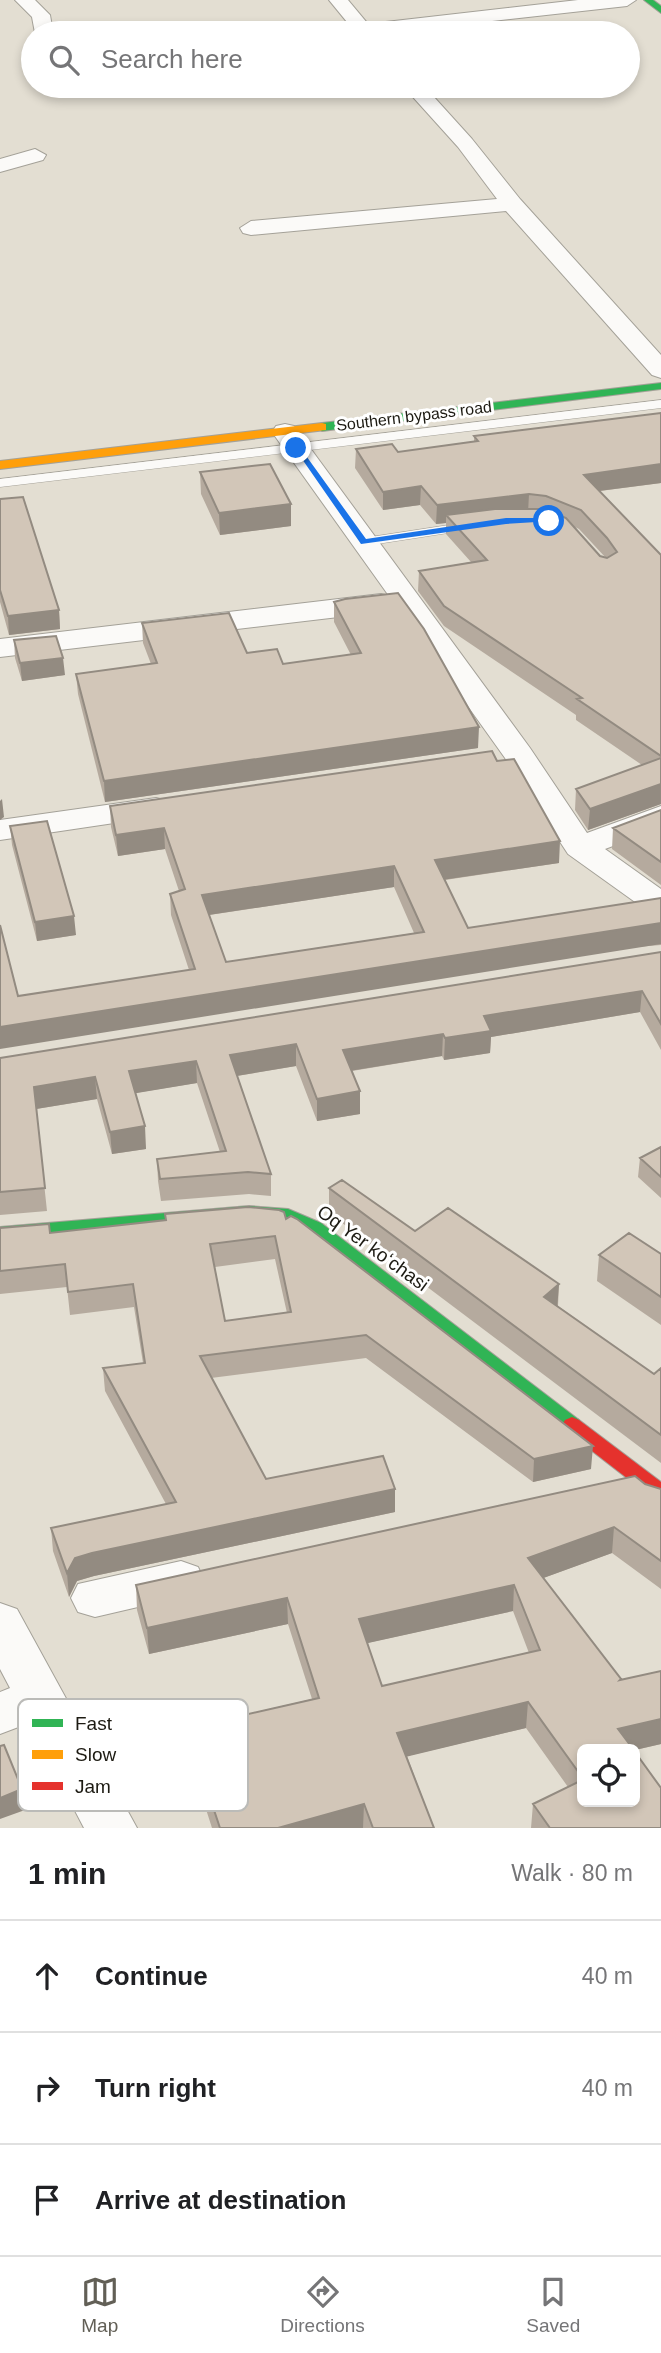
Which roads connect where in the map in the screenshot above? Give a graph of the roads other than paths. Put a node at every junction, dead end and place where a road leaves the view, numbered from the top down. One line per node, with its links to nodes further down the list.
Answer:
1 (24, 0): 6 (street)
2 (338, 0): 7 (street)
3 (627, 0): 8 (street)
4 (648, 0): 5 (main road)
5 (661, 10)
6 (42, 21)
7 (356, 21)
8 (455, 21)
9 (424, 98): 12 (street)
10 (35, 156): 11 (street)
11 (0, 166)
12 (512, 204): 13 (street); 14 (street)
13 (251, 229)
14 (661, 370): 16 (main road, Southern bypass road)
15 (661, 386): 17 (main road, Southern bypass road)
16 (509, 387)
17 (641, 388): 18 (main road, Southern bypass road); 19 (lane)
18 (536, 401): 20 (lane); 21 (main road, Southern bypass road)
19 (659, 407): 20 (lane)
20 (548, 418): 22 (lane)
21 (379, 420): 22 (lane); 23 (main road, Southern bypass road)
22 (388, 437): 23 (lane)
23 (291, 440): 24 (main road, Southern bypass road); 25 (lane); 27 (street)
24 (2, 465): 25 (lane)
25 (4, 482)
26 (480, 525): 27 (lane)
27 (364, 542): 28 (street)
28 (406, 600): 29 (street); 30 (street)
29 (0, 648)
30 (519, 755): 31 (street); 35 (street)
31 (478, 761)
32 (191, 803): 34 (street)
33 (661, 816): 35 (street)
34 (0, 830)
35 (580, 847): 36 (street)
36 (661, 905)
37 (0, 1233): 38 (main road, Oq Yer koʻchasi)
38 (652, 1486): 39 (street)
39 (589, 1491)
40 (215, 1572): 41 (street)
41 (95, 1598)
42 (0, 1623): 43 (street)
43 (19, 1699)
44 (98, 1811): 45 (street)
45 (111, 1828)

